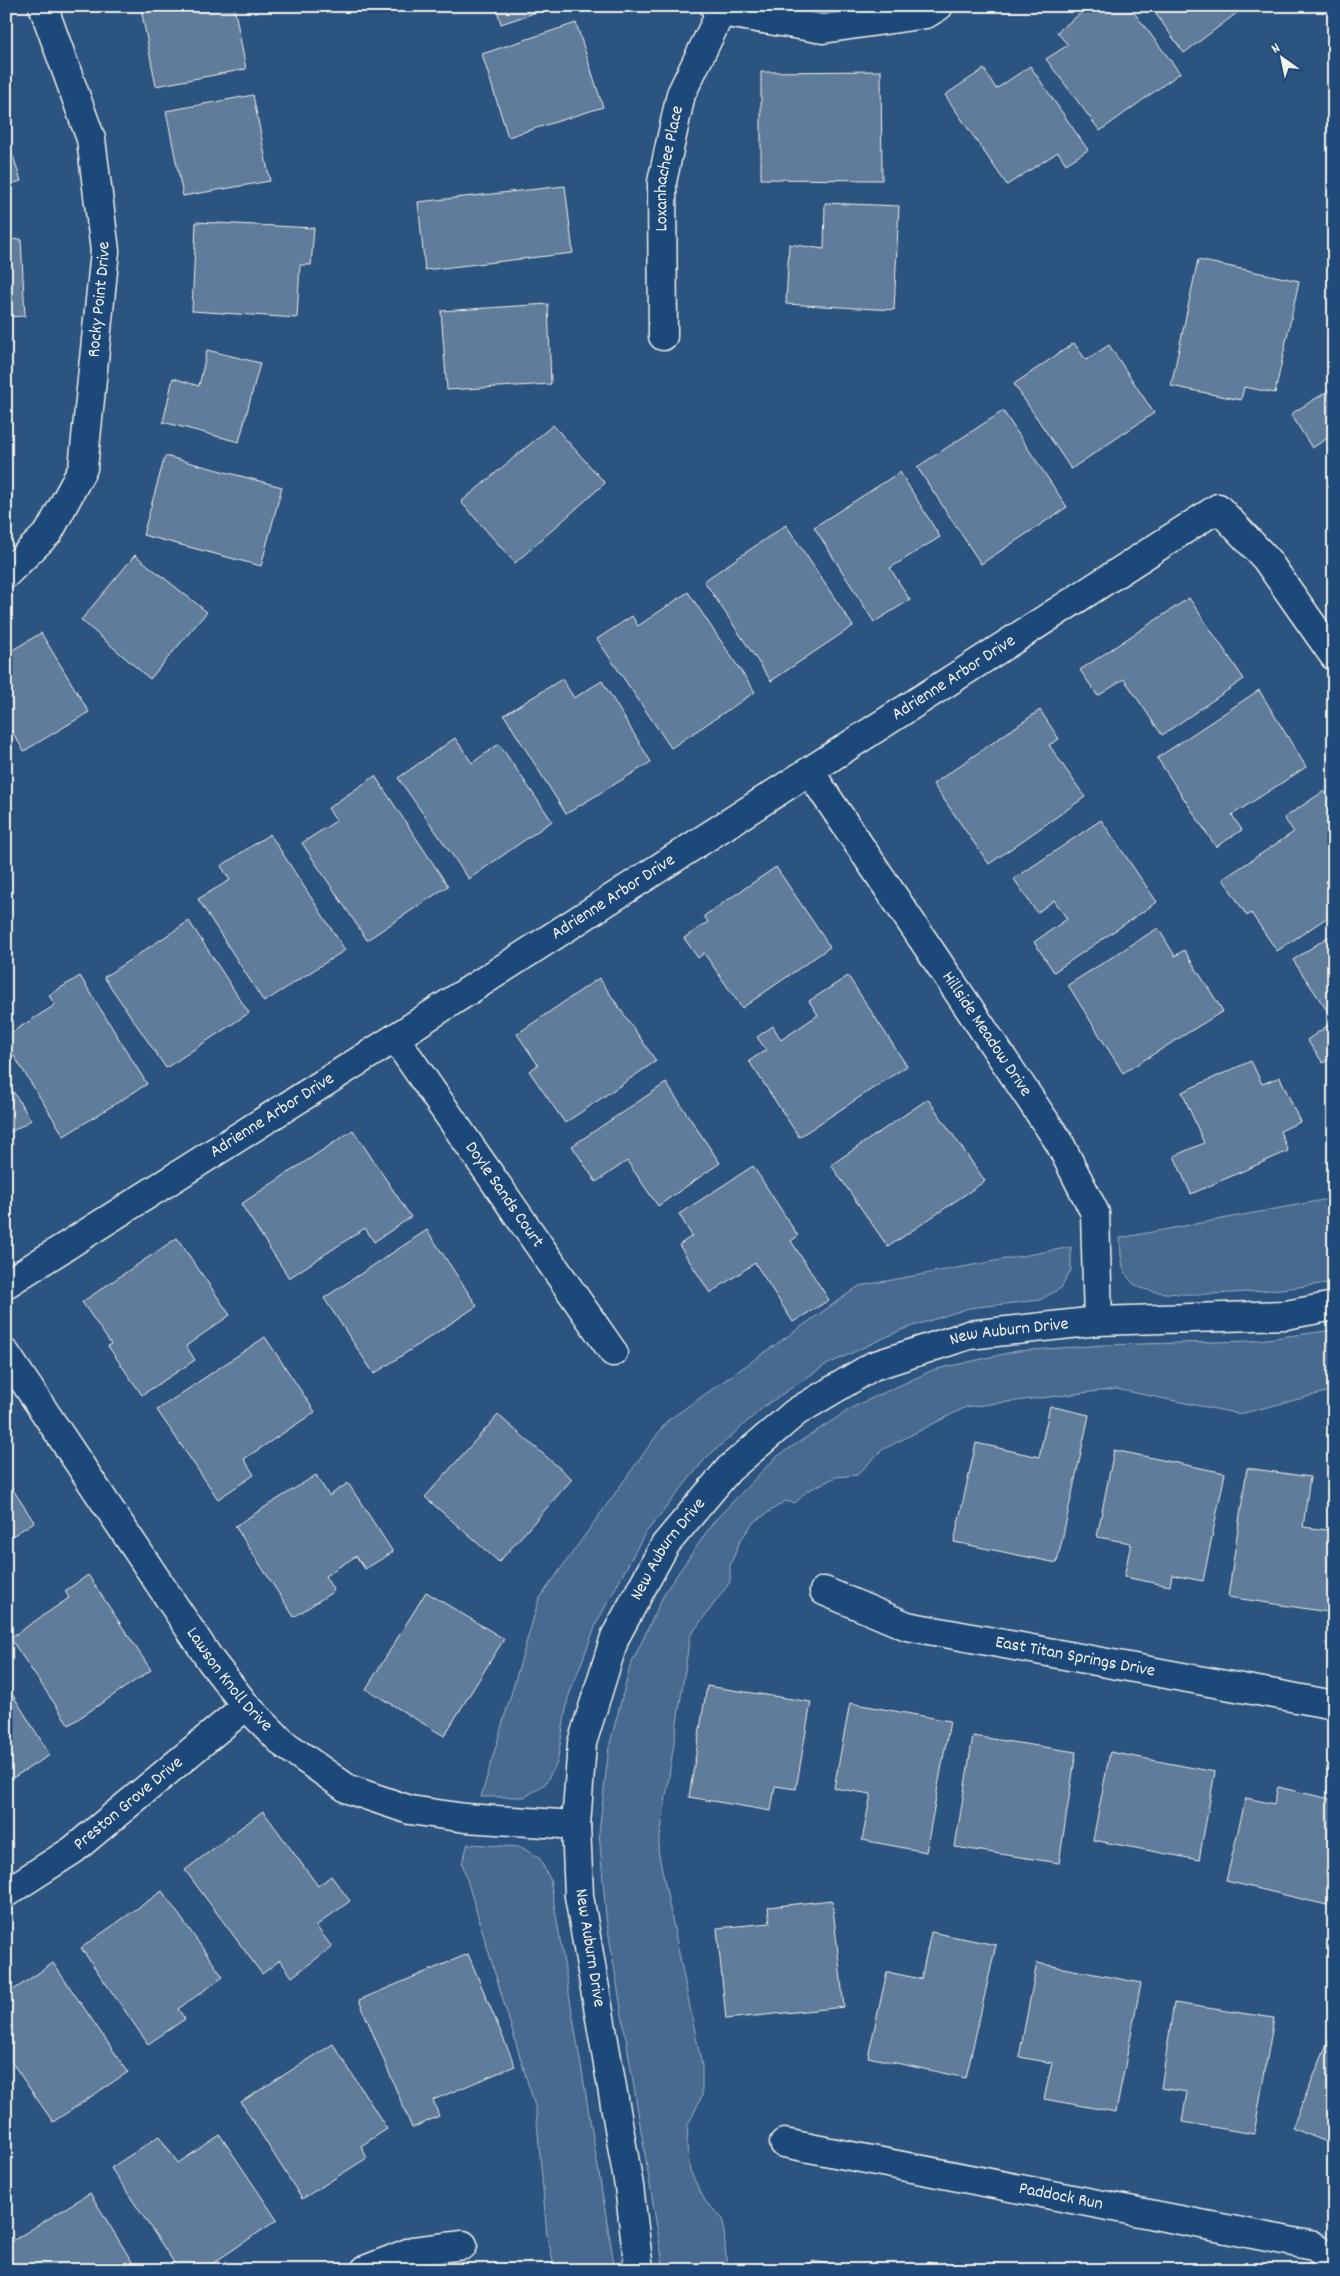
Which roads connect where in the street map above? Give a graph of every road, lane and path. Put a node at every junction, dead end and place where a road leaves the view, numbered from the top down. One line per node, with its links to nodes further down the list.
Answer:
1 (43, 6): 5 (street, Rocky Point Drive)
2 (939, 6): 3 (street)
3 (718, 9): 4 (street, Loxanhachee Place)
4 (663, 336)
5 (6, 574)
6 (1334, 656): 7 (street, Adrienne Arbor Drive)
7 (810, 772): 8 (street, Adrienne Arbor Drive); 11 (street, Hillside Meadow Drive)
8 (395, 1038): 9 (street, Adrienne Arbor Drive); 12 (street, Doyle Sands Court)
9 (6, 1284)
10 (1334, 1306): 11 (street, New Auburn Drive)
11 (1098, 1321): 17 (street, New Auburn Drive)
12 (613, 1352)
13 (6, 1354): 16 (street, Lawson Knoll Drive)
14 (824, 1591): 15 (street, East Titan Springs Drive)
15 (1334, 1705)
16 (246, 1706): 17 (street, Lawson Knoll Drive); 18 (street, Preston Grove Drive)
17 (576, 1825): 23 (street, New Auburn Drive)
18 (6, 1893)
19 (784, 2143): 21 (street, Paddock Run)
20 (463, 2245): 22 (street)
21 (1334, 2261)
22 (365, 2270)
23 (639, 2270)

